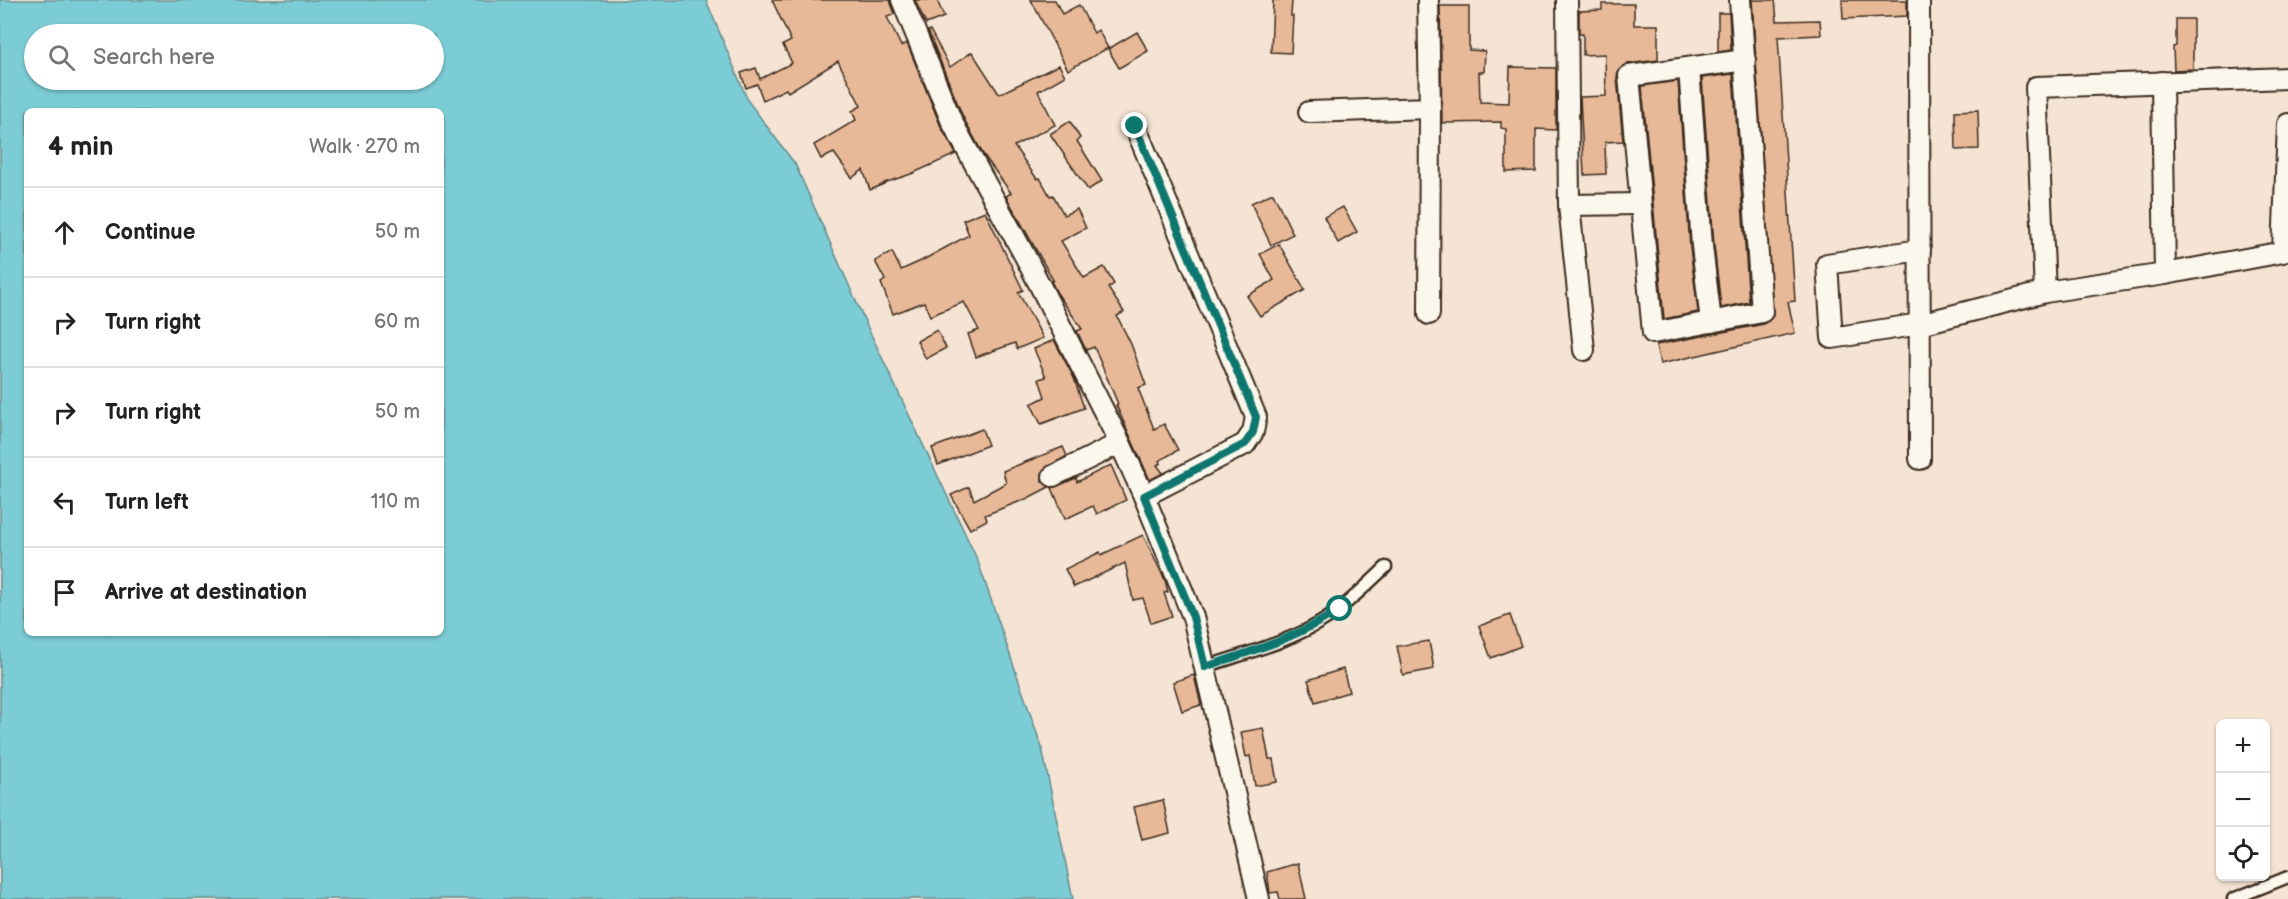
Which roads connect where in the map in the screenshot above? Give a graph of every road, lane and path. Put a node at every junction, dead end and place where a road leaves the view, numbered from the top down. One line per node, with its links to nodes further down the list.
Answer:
1 (902, 0): 23 (street)
2 (1428, 0): 10 (street)
3 (1567, 0): 15 (street)
4 (1740, 0): 6 (street)
5 (1919, 0): 16 (street)
6 (1745, 60): 7 (street); 20 (street)
7 (1689, 68): 14 (street); 20 (street)
8 (2288, 78): 9 (street)
9 (2162, 82): 17 (street); 18 (street)
10 (1430, 108): 11 (street); 19 (street)
11 (1309, 112)
12 (2288, 124): 17 (street)
13 (1135, 126): 26 (street)
14 (1640, 204): 15 (street); 20 (street)
15 (1569, 205): 22 (street)
16 (1920, 250): 21 (street); 21 (street)
17 (2165, 274): 18 (street)
18 (2045, 292): 21 (street)
19 (1429, 314)
20 (1711, 322)
21 (1920, 324): 24 (street)
22 (1584, 350)
23 (1120, 443): 25 (street); 26 (street)
24 (1920, 459)
25 (1053, 476)
26 (1144, 496): 28 (street)
27 (1386, 567): 28 (lane)
28 (1205, 667): 30 (street)
29 (2288, 877): 31 (lane)
30 (1259, 899)
31 (2233, 899)

